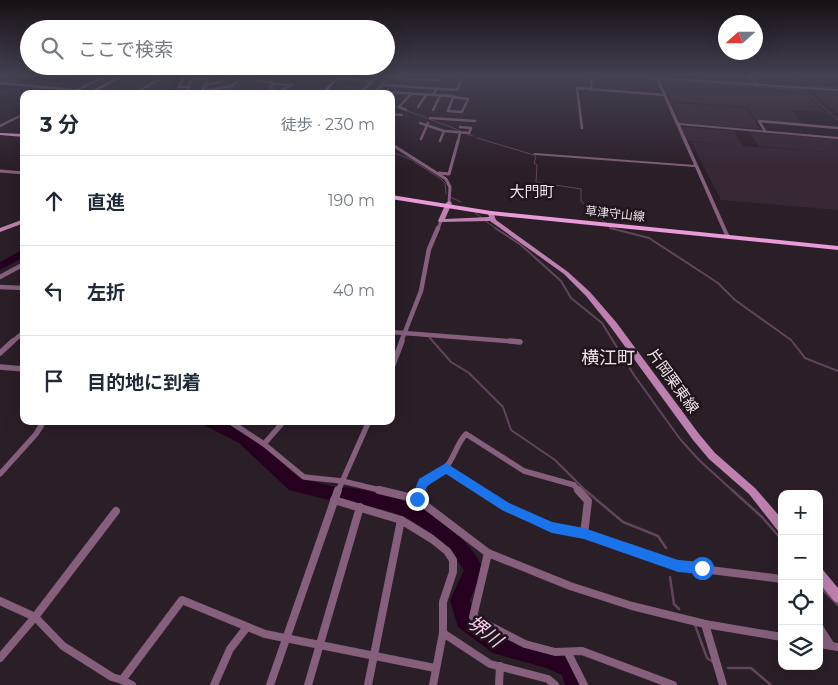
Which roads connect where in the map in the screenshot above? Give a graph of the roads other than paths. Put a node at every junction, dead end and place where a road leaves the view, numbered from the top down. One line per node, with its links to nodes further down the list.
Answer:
1 (400, 107): 7 (street)
2 (435, 107): 8 (street)
3 (449, 107): 4 (street)
4 (464, 107)
5 (579, 107): 18 (street)
6 (670, 107): 14 (street)
7 (406, 110)
8 (433, 110)
9 (395, 114): 10 (street)
10 (402, 115)
11 (20, 116): 16 (street)
12 (475, 121): 15 (street)
13 (420, 123): 15 (street)
14 (678, 124): 22 (street); 31 (street)
15 (427, 125): 21 (street); 27 (street)
16 (0, 127): 20 (main road)
17 (460, 127): 23 (street)
18 (582, 128)
19 (838, 128): 22 (street)
20 (20, 130)
21 (444, 131): 23 (street); 28 (street)
22 (765, 131): 26 (street)
23 (460, 133): 34 (street)
24 (0, 134): 25 (main road)
25 (20, 136)
26 (838, 138)
27 (421, 139)
28 (440, 141)
29 (395, 146): 34 (street)
30 (535, 154): 31 (street)
31 (696, 166): 42 (street)
32 (0, 171): 33 (street)
33 (20, 173)
34 (439, 173): 37 (street)
35 (395, 193): 37 (main road, 草津守山線)
36 (395, 197): 37 (main road, 草津守山線)
37 (448, 205): 38 (main road, 草津守山線); 39 (main road); 42 (main road, 草津守山線)
38 (491, 216): 39 (main road); 42 (main road, 草津守山線); 70 (main road, 片岡栗東線)
39 (441, 220): 50 (street)
40 (20, 222): 41 (main road)
41 (0, 230)
42 (726, 234): 43 (main road, 草津守山線); 44 (main road, 草津守山線)
43 (838, 243)
44 (838, 248)
45 (20, 266): 46 (street)
46 (0, 277)
47 (0, 287): 48 (street)
48 (20, 288)
49 (395, 332): 50 (street)
50 (406, 332): 52 (street); 54 (street)
51 (20, 336): 53 (street)
52 (520, 342)
53 (0, 353)
54 (395, 360)
55 (0, 367): 56 (street)
56 (20, 369)
57 (42, 425): 63 (street)
58 (237, 425): 61 (street)
59 (281, 425): 61 (street)
60 (367, 425): 64 (street)
61 (264, 444): 64 (street)
62 (446, 468): 65 (street); 71 (street); 71 (street)
63 (0, 474)
64 (342, 481): 65 (street); 66 (street)
65 (417, 499): 72 (street)
66 (334, 500): 67 (street); 83 (street)
67 (360, 507): 69 (street); 84 (street)
68 (116, 512): 77 (street)
69 (400, 520): 80 (street); 87 (street)
70 (778, 522)
71 (584, 534): 73 (street)
72 (488, 553): 78 (street); 86 (street)
73 (778, 578)
74 (823, 579): 75 (main road)
75 (838, 597)
76 (0, 601): 77 (street)
77 (35, 617): 88 (street); 91 (street)
78 (706, 624): 82 (street); 102 (street)
79 (247, 627): 83 (street); 91 (street); 93 (street)
80 (443, 633): 89 (street); 90 (street)
81 (823, 633): 85 (street)
82 (778, 636)
83 (285, 638): 84 (street); 94 (street)
84 (318, 645): 87 (street); 95 (street)
85 (834, 647)
86 (568, 655): 100 (street); 101 (street)
87 (374, 656): 90 (street); 96 (street)
88 (0, 658)
89 (500, 666): 98 (street); 99 (street)
90 (435, 668): 97 (street)
91 (122, 680): 92 (street)
92 (132, 685)
93 (214, 685)
94 (270, 685)
95 (308, 685)
96 (368, 685)
97 (433, 685)
98 (499, 685)
99 (555, 685)
100 (584, 685)
101 (673, 685)
102 (723, 685)

